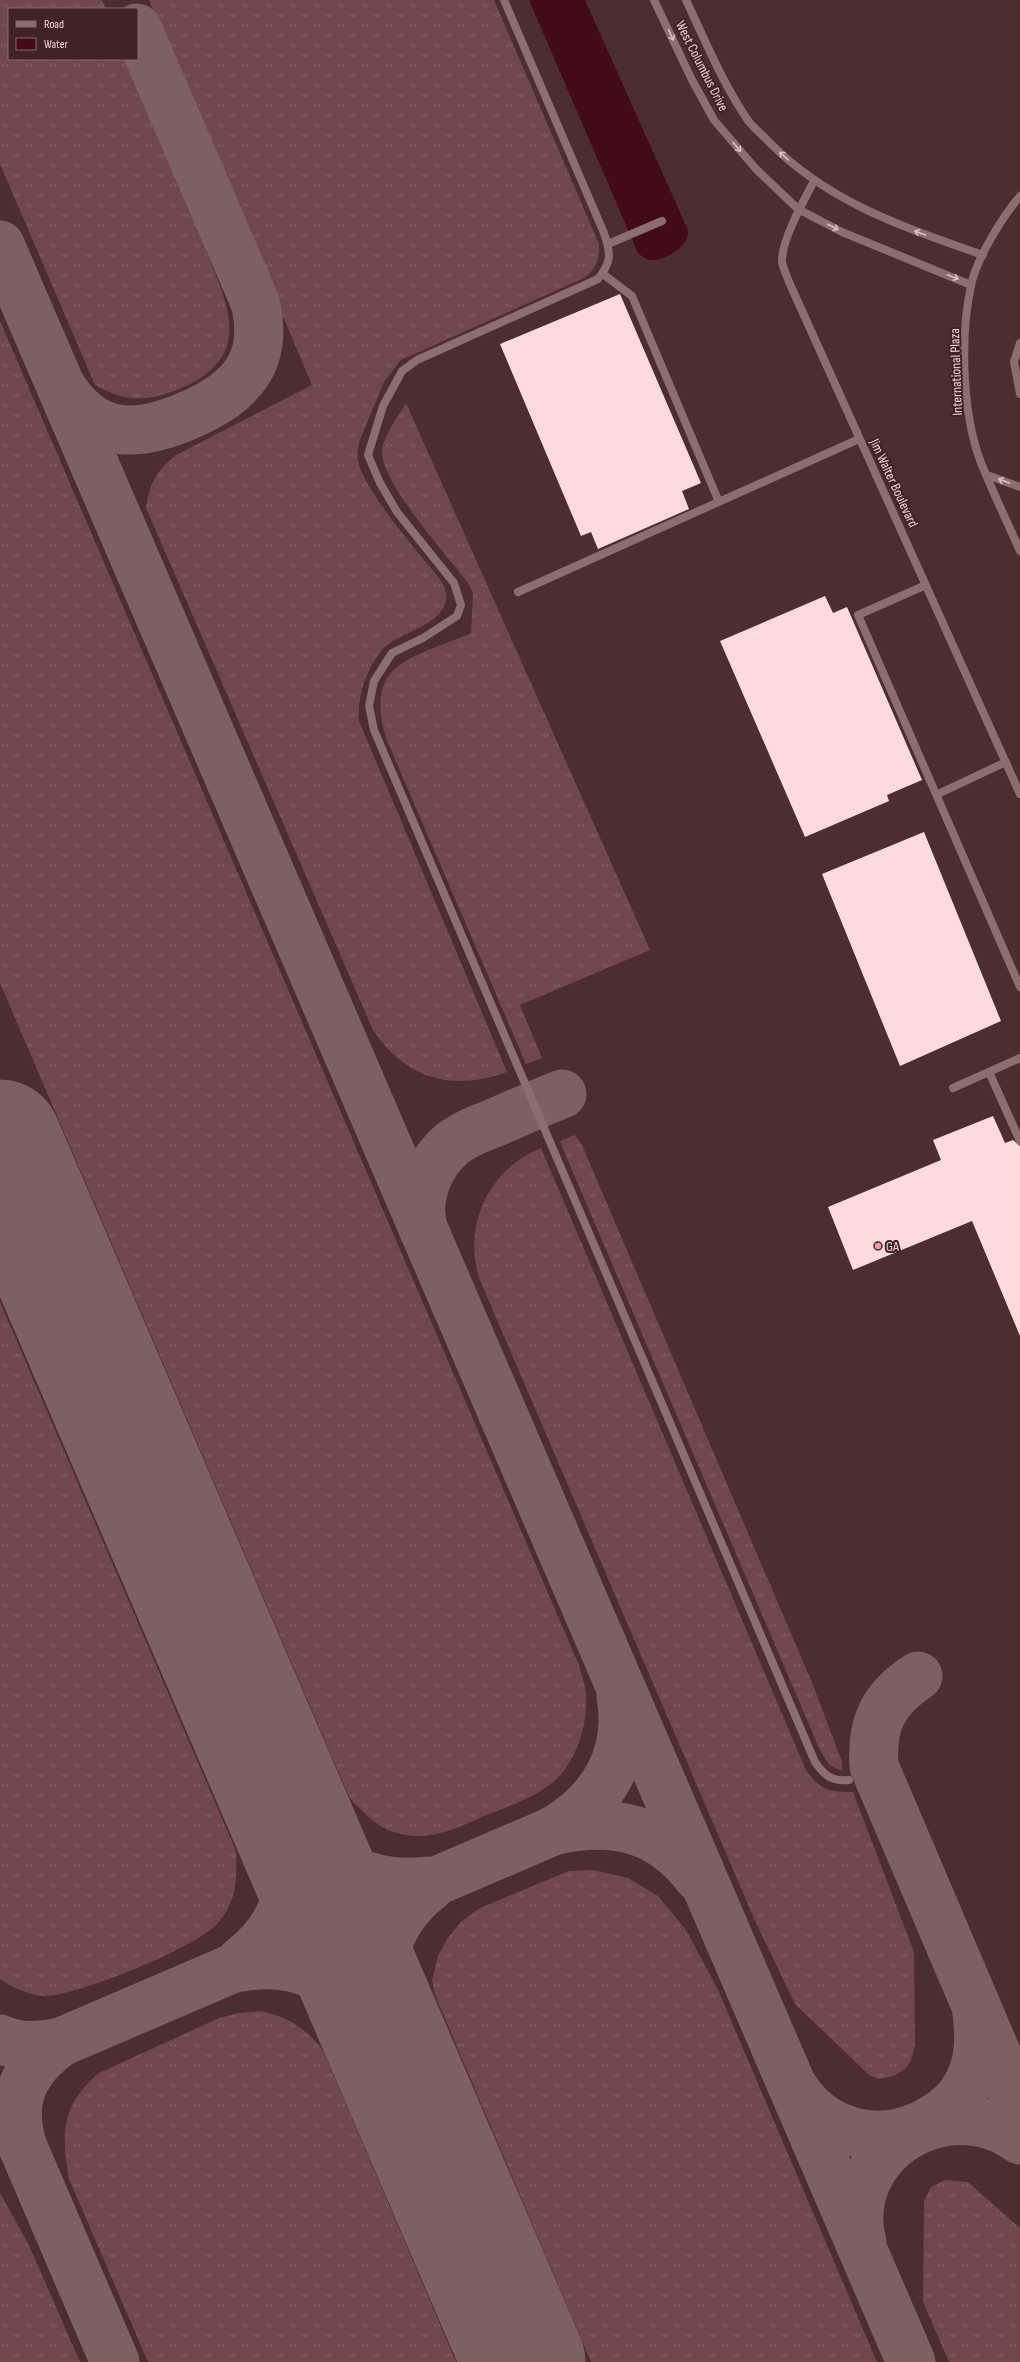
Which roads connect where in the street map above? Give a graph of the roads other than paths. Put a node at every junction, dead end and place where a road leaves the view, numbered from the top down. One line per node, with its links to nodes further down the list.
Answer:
1 (504, 0): 8 (street)
2 (654, 0): 6 (street, West Columbus Drive, one-way to 6)
3 (686, 0): 4 (street, West Columbus Drive, one-way to 3)
4 (814, 181): 6 (street, Jim Walter Boulevard); 9 (street, West Columbus Drive, one-way to 4)
5 (1020, 196): 9 (street, International Plaza)
6 (798, 209): 11 (street, West Columbus Drive, one-way to 11); 14 (street, Jim Walter Boulevard)
7 (662, 221): 8 (street)
8 (608, 244): 10 (street)
9 (983, 255): 11 (street, International Plaza)
10 (602, 274): 17 (street); 29 (street)
11 (971, 285): 15 (street, International Plaza)
12 (1020, 343): 13 (street)
13 (1020, 394)
14 (859, 439): 17 (street); 19 (street, Jim Walter Boulevard)
15 (987, 475): 16 (street, one-way to 15); 18 (street, International Plaza)
16 (1020, 487)
17 (719, 502): 20 (street)
18 (1020, 551)
19 (926, 585): 21 (street, Jim Walter Boulevard); 22 (street)
20 (518, 592)
21 (1006, 762): 22 (street); 23 (street, Jim Walter Boulevard)
22 (938, 794): 24 (street)
23 (1020, 794)
24 (1020, 986)
25 (1020, 1058): 26 (street)
26 (990, 1072): 27 (street); 28 (street)
27 (953, 1088)
28 (1020, 1141)
29 (849, 1780)

